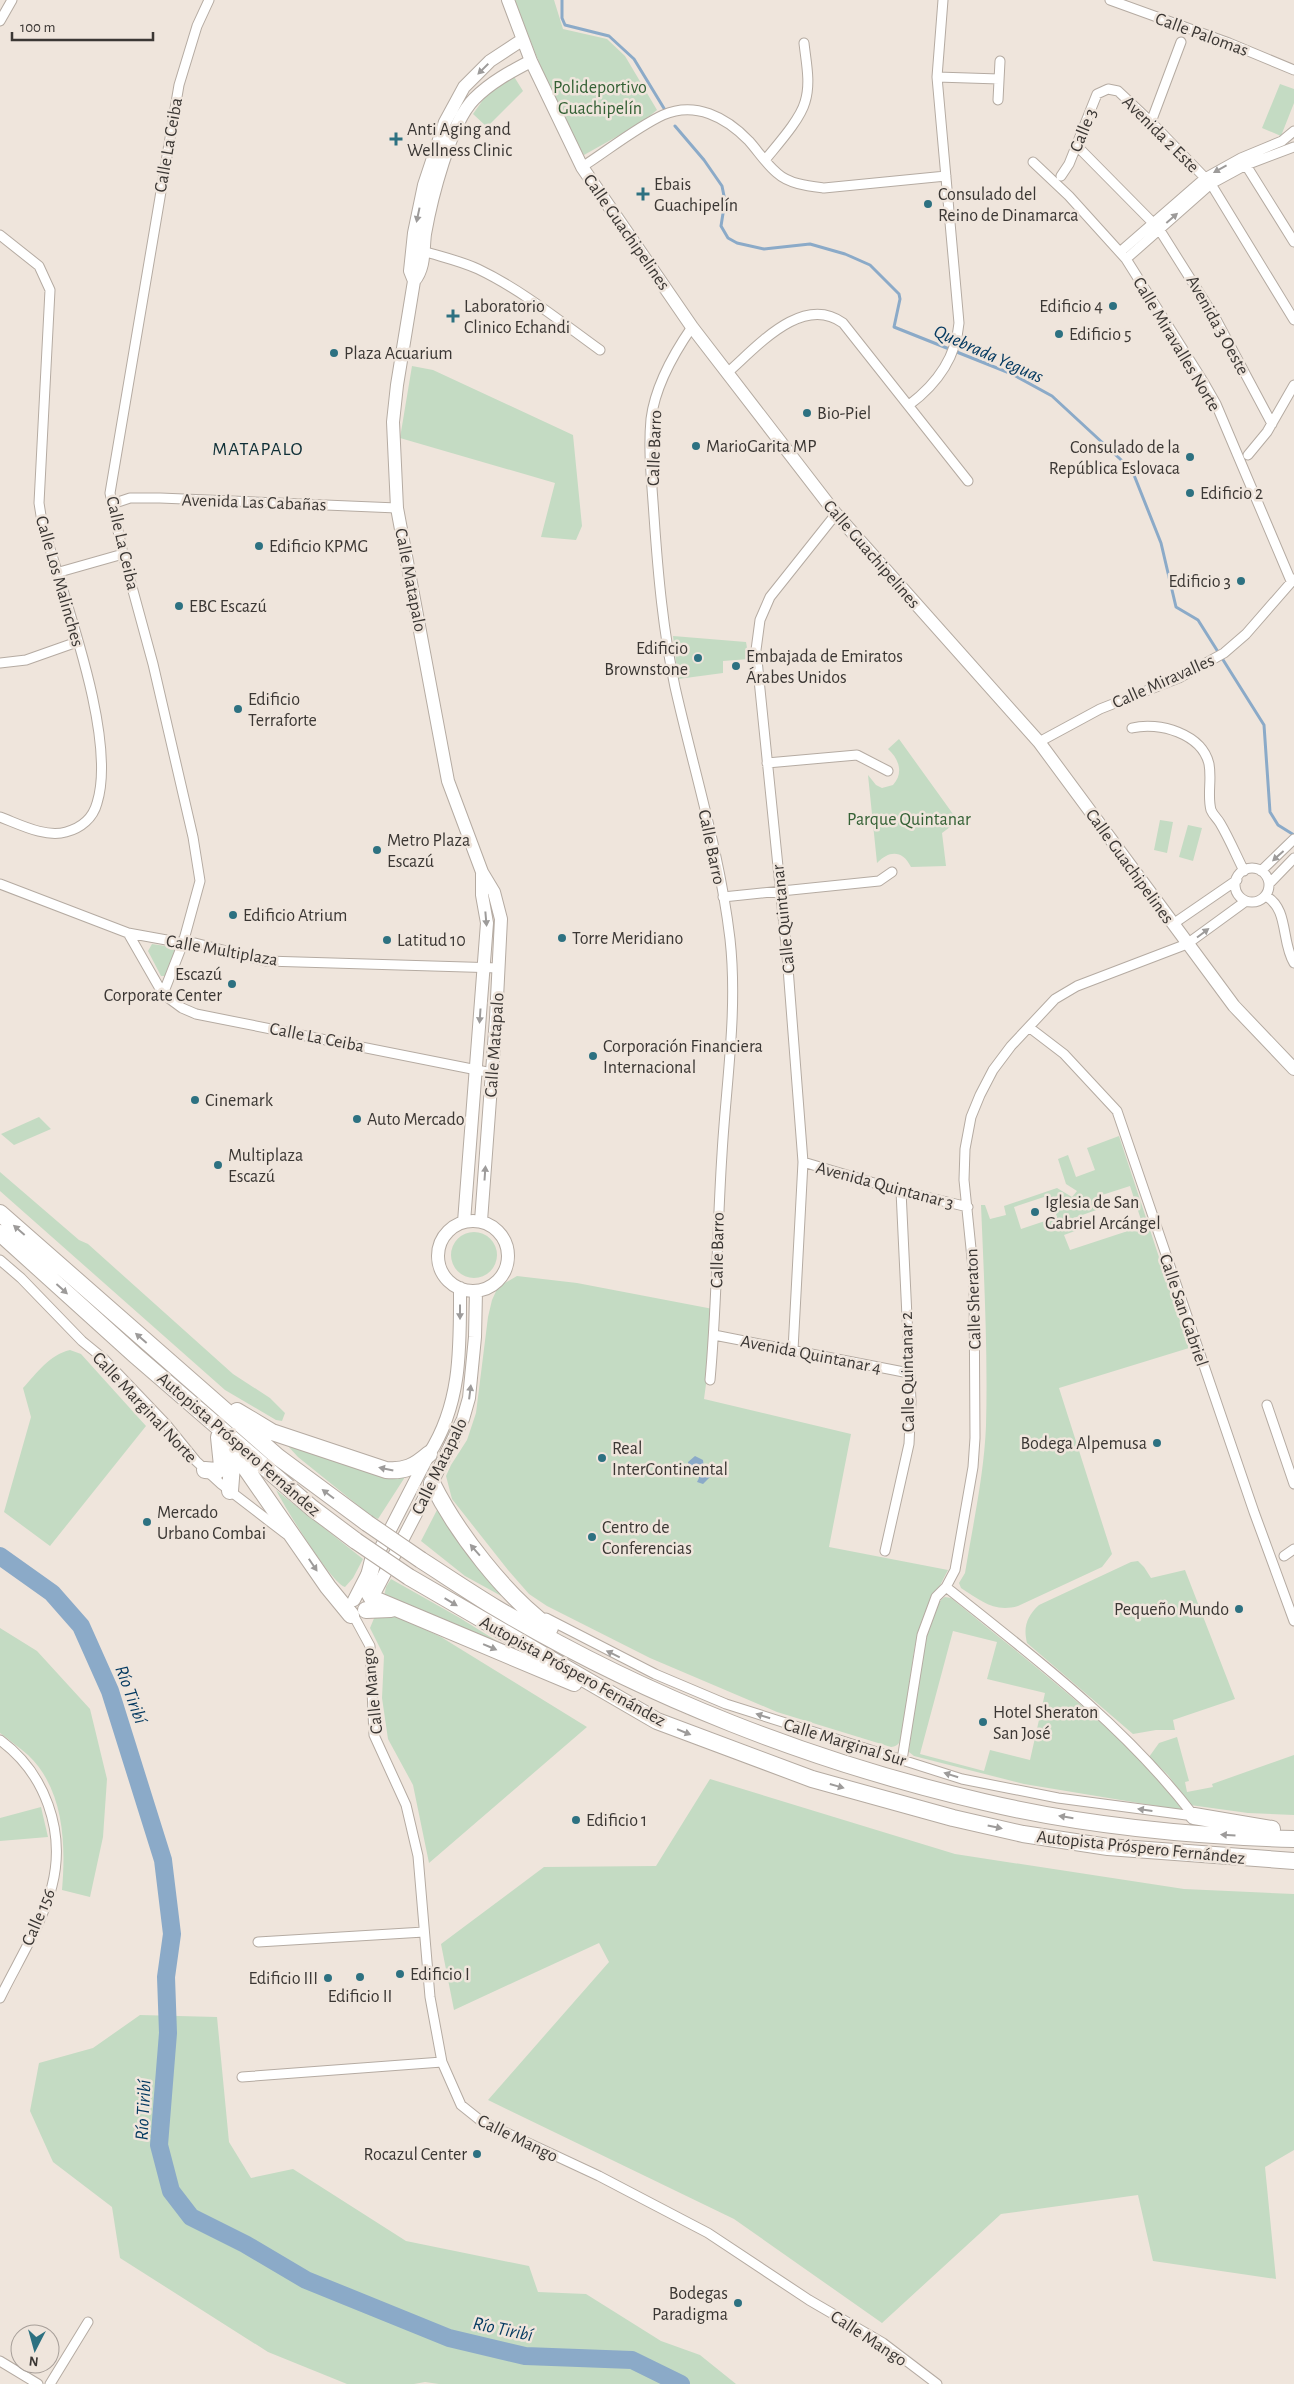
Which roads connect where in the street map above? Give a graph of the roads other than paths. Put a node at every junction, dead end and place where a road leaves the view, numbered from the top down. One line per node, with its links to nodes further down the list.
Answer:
1 (12, 0): 6 (street)
2 (209, 0): 43 (street, Calle La Ceiba)
3 (508, 0): 7 (street, Calle Guachipelines)
4 (943, 0): 13 (street)
5 (1110, 0): 12 (street, Calle Palomas)
6 (0, 21)
7 (522, 40): 10 (street, Calle Guachipelines); 33 (street, Calle Matapalo, one-way to 33)
8 (1182, 42): 17 (street)
9 (804, 43): 21 (street)
10 (531, 61): 24 (street, Calle Guachipelines); 31 (street, Calle Matapalo)
11 (1000, 61): 14 (street)
12 (1294, 70)
13 (938, 77): 14 (street); 25 (street)
14 (999, 79): 16 (street)
15 (1108, 89): 17 (street, Avenida 2 Este); 19 (street, Calle 3)
16 (998, 100)
17 (1152, 122): 27 (street, Avenida 2 Este)
18 (1294, 131): 22 (street)
19 (1077, 146): 26 (street, Calle 3); 28 (street, Avenida 3 Oeste)
20 (1294, 147): 22 (street)
21 (765, 160): 24 (street); 25 (street)
22 (1243, 161): 27 (street); 30 (street)
23 (1033, 162): 32 (street, Calle Miravalles Norte)
24 (582, 166): 35 (street, Calle Guachipelines)
25 (946, 176): 39 (street)
26 (1061, 176)
27 (1208, 181): 28 (street); 34 (street, Avenida 2 Este)
28 (1156, 225): 32 (street); 40 (street, Avenida 3 Oeste)
29 (0, 235): 47 (street, Calle Los Malinches)
30 (1294, 242)
31 (423, 251): 33 (street, Calle Matapalo); 36 (street)
32 (1123, 255): 48 (street, Calle Miravalles Norte)
33 (414, 281): 44 (street, Calle Matapalo)
34 (1294, 320)
35 (692, 327): 37 (street, Calle Guachipelines); 67 (street, Calle Barro)
36 (600, 350)
37 (727, 373): 39 (street); 45 (street, Calle Guachipelines)
38 (1294, 385): 40 (street)
39 (909, 405): 42 (street)
40 (1272, 424): 41 (street)
41 (1248, 455)
42 (968, 481)
43 (112, 504): 44 (street, Avenida Las Cabañas); 46 (street, Calle La Ceiba)
44 (397, 508): 60 (street, Calle Matapalo)
45 (836, 514): 52 (street, Calle Guachipelines); 53 (street, Calle Quintanar)
46 (123, 554): 47 (street); 71 (street, Calle La Ceiba)
47 (56, 573): 49 (street, Calle Los Malinches)
48 (1293, 580): 52 (street, Calle Miravalles)
49 (77, 642): 50 (street); 55 (street, Calle Los Malinches)
50 (0, 663)
51 (1132, 728): 58 (street)
52 (1039, 742): 69 (street, Calle Guachipelines)
53 (767, 763): 54 (street); 65 (street, Calle Quintanar)
54 (888, 771)
55 (0, 817)
56 (1294, 839): 59 (street, one-way to 59)
57 (1294, 858): 64 (street)
58 (1244, 871): 59 (street); 62 (street)
59 (1261, 871): 64 (street)
60 (482, 872): 74 (street, Calle Matapalo, one-way to 74); 75 (street, Calle Matapalo)
61 (892, 872): 65 (street)
62 (1237, 880): 68 (street); 69 (street)
63 (0, 884): 70 (street, Calle Multiplaza)
64 (1269, 884): 66 (street)
65 (780, 892): 67 (street); 81 (street, Calle Quintanar)
66 (1266, 896): 68 (street); 73 (street)
67 (723, 897): 91 (street, Calle Barro)
68 (1246, 901): 72 (street, Calle Sheraton, one-way to 68)
69 (1172, 924): 72 (street, Calle Guachipelines)
70 (128, 933): 71 (street, Calle Multiplaza); 76 (street, Calle La Ceiba)
71 (183, 943): 74 (street, Calle Multiplaza); 76 (street, Calle La Ceiba)
72 (1187, 944): 77 (street, Calle Sheraton); 79 (street, Calle Guachipelines)
73 (1294, 963)
74 (483, 967): 75 (street, Calle Multiplaza); 78 (street, Calle Matapalo, one-way to 78)
75 (499, 968): 80 (street, Calle Matapalo)
76 (163, 994): 78 (street, Calle La Ceiba)
77 (1030, 1028): 83 (street, Calle Sheraton); 113 (street, Calle San Gabriel)
78 (476, 1069): 80 (street); 85 (street, Calle Matapalo)
79 (1294, 1069)
80 (492, 1073): 86 (street, Calle Matapalo, one-way to 80)
81 (803, 1162): 82 (street, Avenida Quintanar 3); 92 (street, Calle Quintanar)
82 (901, 1190): 83 (street, Avenida Quintanar 3); 95 (street, Calle Quintanar 2)
83 (968, 1206): 110 (street, Calle Sheraton)
84 (0, 1213): 94 (highway, Autopista Próspero Fernández, one-way to 84)
85 (464, 1222): 86 (street); 89 (street)
86 (481, 1222): 90 (street)
87 (0, 1233): 93 (highway, Autopista Próspero Fernández, one-way to 93)
88 (0, 1260): 101 (street, Calle Marginal Norte)
89 (460, 1288): 90 (street); 100 (street, Calle Matapalo, one-way to 100)
90 (476, 1290): 102 (street, Calle Matapalo, one-way to 90)
91 (714, 1335): 92 (street, Avenida Quintanar 4); 96 (street, Calle Barro)
92 (793, 1350): 95 (street, Avenida Quintanar 4)
93 (135, 1355): 98 (highway); 116 (highway, Autopista Próspero Fernández, one-way to 116, bridge)
94 (178, 1370): 100 (highway, one-way to 94); 115 (highway, Autopista Próspero Fernández, one-way to 94, bridge)
95 (908, 1373): 107 (street, Calle Quintanar 2)
96 (710, 1380)
97 (1268, 1405): 103 (street)
98 (219, 1438): 99 (highway); 101 (highway)
99 (233, 1452): 104 (highway); 105 (highway)
100 (429, 1454): 109 (street, Calle Matapalo)
101 (205, 1470): 104 (street, Calle Marginal Norte)
102 (432, 1483): 111 (highway, one-way to 102); 112 (street, Calle Matapalo)
103 (1294, 1484)
104 (230, 1491): 105 (street, Calle Marginal Norte)
105 (299, 1544): 112 (highway, one-way to 112)
106 (1294, 1548): 108 (street)
107 (884, 1551)
108 (1284, 1556)
109 (373, 1560): 112 (highway)
110 (946, 1587): 118 (street, Calle Sheraton); 119 (street)
111 (518, 1600): 115 (highway); 118 (street, Calle Marginal Sur, one-way to 111)
112 (361, 1606): 114 (street, Calle Mango); 114 (street, Calle Matapalo); 116 (highway, one-way to 116)
113 (1294, 1621)
114 (360, 1629): 123 (street, Calle Mango)
115 (637, 1682): 121 (highway, Autopista Próspero Fernández, one-way to 115)
116 (634, 1709): 122 (highway, Autopista Próspero Fernández, one-way to 122)
117 (0, 1740): 125 (street, Calle 156)
118 (902, 1760): 119 (street, Calle Marginal Sur, one-way to 118)
119 (1194, 1816): 120 (highway)
120 (1294, 1833)
121 (1294, 1839)
122 (1294, 1861)
123 (424, 1932): 124 (street); 126 (street, Calle Mango)
124 (258, 1942)
125 (0, 1998)
126 (442, 2062): 127 (street); 132 (street, Calle Mango)
127 (242, 2077)
128 (88, 2322): 131 (street)
129 (0, 2361): 130 (street)
130 (38, 2384)
131 (50, 2384)
132 (936, 2384)

